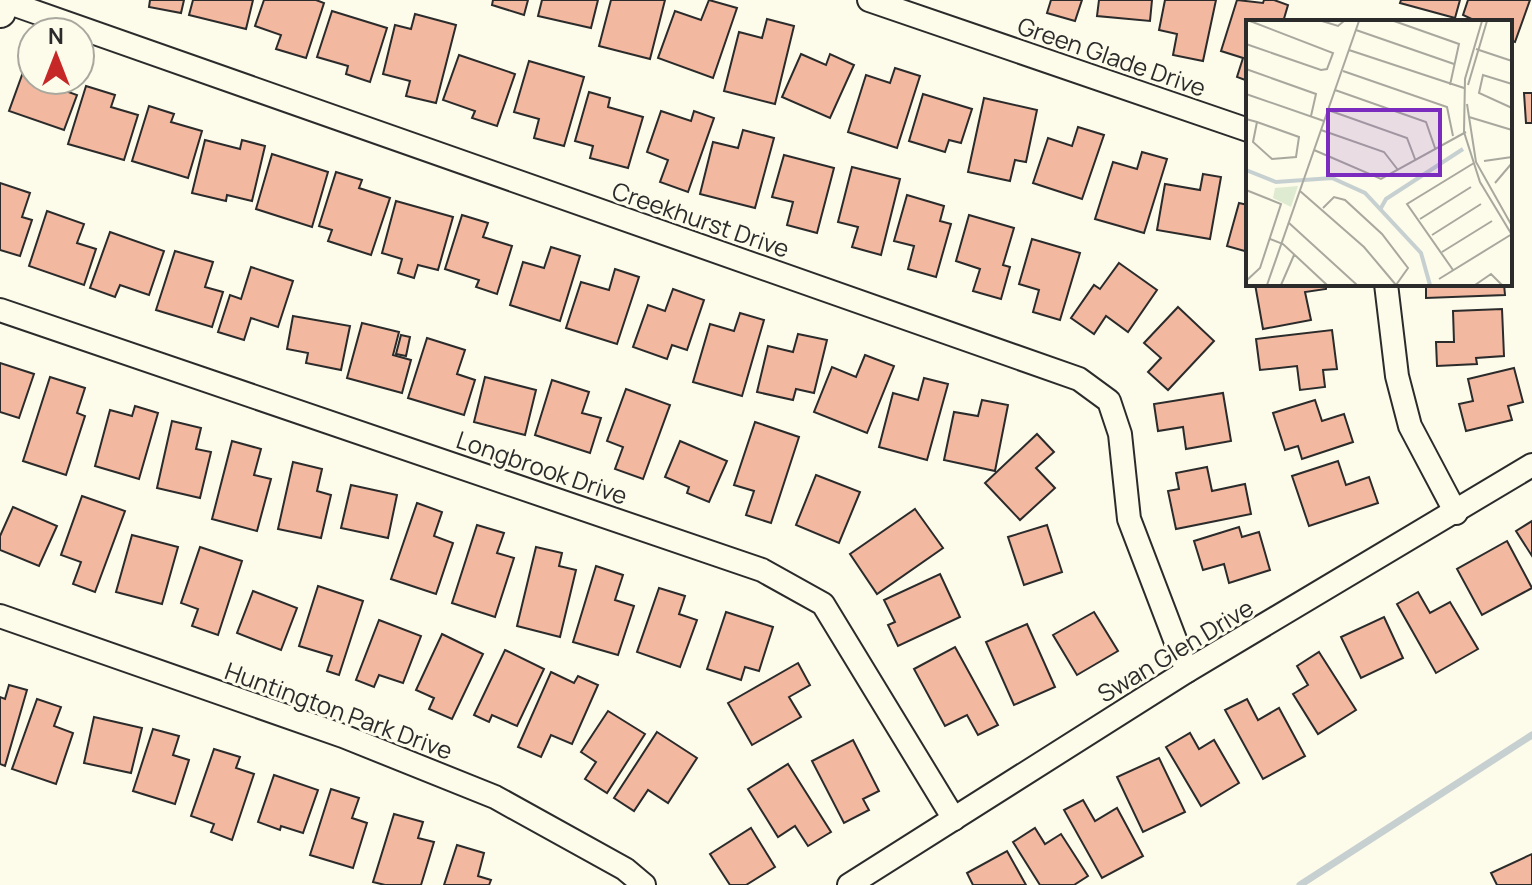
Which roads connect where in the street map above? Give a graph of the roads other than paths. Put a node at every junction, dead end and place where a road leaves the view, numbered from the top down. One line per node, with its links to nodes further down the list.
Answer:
1 (4, 0): 3 (street); 10 (street, Creekhurst Drive)
2 (869, 0): 4 (street, Green Glade Drive)
3 (0, 12)
4 (1246, 129)
5 (1386, 286): 8 (street)
6 (0, 310): 11 (street, Longbrook Drive)
7 (1532, 465): 8 (street, Swan Glen Drive)
8 (1456, 513): 10 (street, Swan Glen Drive)
9 (0, 616): 12 (street, Huntington Park Drive)
10 (1187, 671): 11 (street, Swan Glen Drive)
11 (954, 819): 13 (street, Swan Glen Drive)
12 (644, 885)
13 (849, 885)

